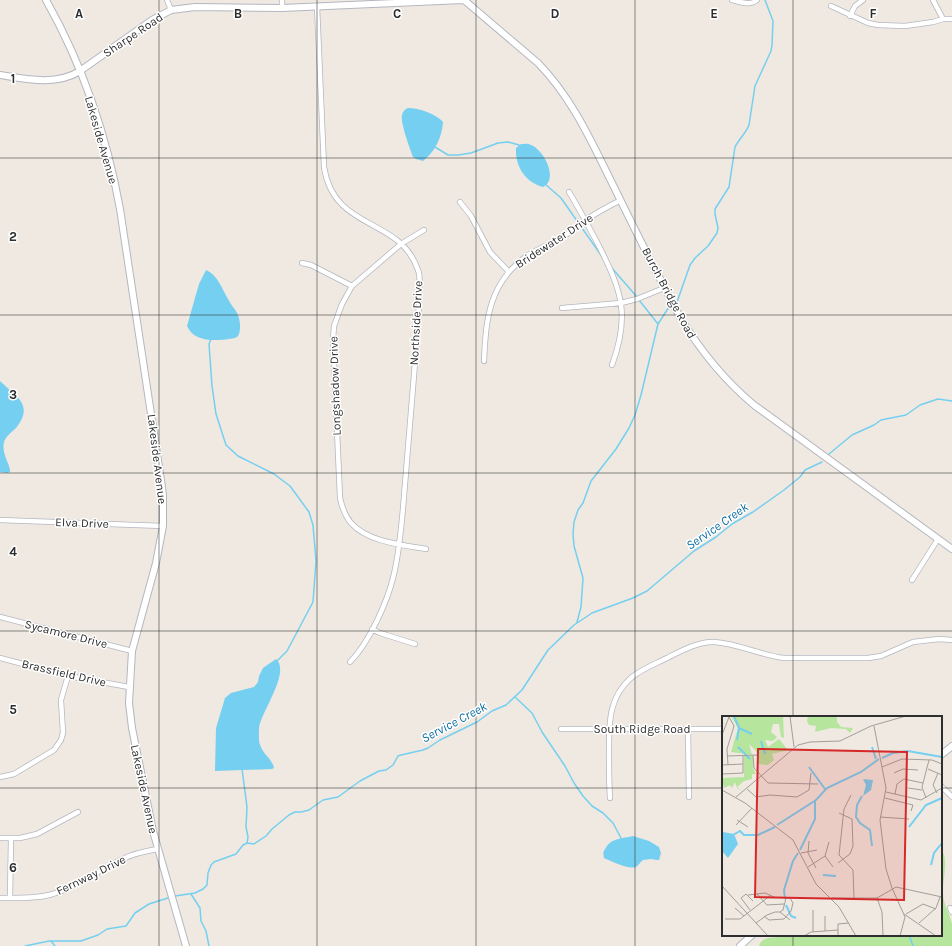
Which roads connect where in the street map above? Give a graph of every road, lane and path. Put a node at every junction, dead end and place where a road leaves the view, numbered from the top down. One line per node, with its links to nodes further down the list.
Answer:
1 (46, 0): 16 (street, Lakeside Avenue)
2 (167, 0): 12 (street)
3 (282, 0): 11 (street)
4 (463, 0): 9 (street, Sharpe Road); 19 (street, Burch Bridge Road)
5 (732, 0): 6 (street)
6 (758, 0)
7 (863, 0): 13 (street)
8 (933, 0): 14 (street)
9 (317, 6): 11 (street, Sharpe Road); 23 (street, Northside Drive)
10 (831, 6): 13 (street)
11 (282, 8): 12 (street, Sharpe Road)
12 (171, 10): 16 (street, Sharpe Road)
13 (850, 16): 14 (street)
14 (943, 19): 15 (street)
15 (952, 19)
16 (80, 71): 17 (street, Sharpe Road); 33 (street, Lakeside Avenue)
17 (0, 75)
18 (569, 192): 21 (street)
19 (620, 200): 21 (street, Bridewater Drive); 27 (street, Burch Bridge Road)
20 (460, 202): 25 (street)
21 (586, 220): 25 (street, Bridewater Drive); 28 (street)
22 (424, 230): 23 (street, Longshadow Drive)
23 (401, 244): 26 (street, Longshadow Drive); 35 (street, Northside Drive)
24 (302, 263): 26 (street)
25 (509, 272): 30 (street, Bridewater Drive)
26 (352, 286): 35 (street, Longshadow Drive)
27 (664, 288): 28 (street); 34 (street, Burch Bridge Road)
28 (621, 303): 29 (street); 31 (street)
29 (562, 308)
30 (484, 361)
31 (612, 365)
32 (0, 520): 33 (street, Elva Drive)
33 (163, 526): 43 (street, Lakeside Avenue)
34 (938, 539): 36 (street, Burch Bridge Road); 38 (street)
35 (400, 544): 37 (street, Longshadow Drive); 40 (street, Northside Drive)
36 (952, 549)
37 (426, 550)
38 (912, 580)
39 (0, 617): 43 (street, Sycamore Drive)
40 (372, 629): 42 (street); 45 (street, Northside Drive)
41 (952, 640): 49 (street)
42 (415, 644)
43 (132, 651): 47 (street, Lakeside Avenue)
44 (0, 658): 46 (street, Brassfield Drive)
45 (350, 662)
46 (68, 676): 47 (street, Brassfield Drive); 54 (street)
47 (129, 687): 62 (street, Lakeside Avenue)
48 (561, 729): 49 (street, South Ridge Road)
49 (609, 729): 51 (street, South Ridge Road); 57 (street)
50 (722, 729): 51 (street, South Ridge Road)
51 (688, 730): 56 (street)
52 (952, 746): 53 (street)
53 (942, 754)
54 (0, 777)
55 (942, 787): 58 (street)
56 (689, 797)
57 (610, 798)
58 (952, 798)
59 (78, 812): 61 (street)
60 (0, 838): 61 (street)
61 (10, 838): 64 (street)
62 (158, 849): 64 (street, Fernway Drive); 66 (street, Lakeside Avenue)
63 (0, 898): 64 (street, Fernway Drive)
64 (10, 898)
65 (751, 936): 67 (street)
66 (186, 946)
67 (740, 946)

